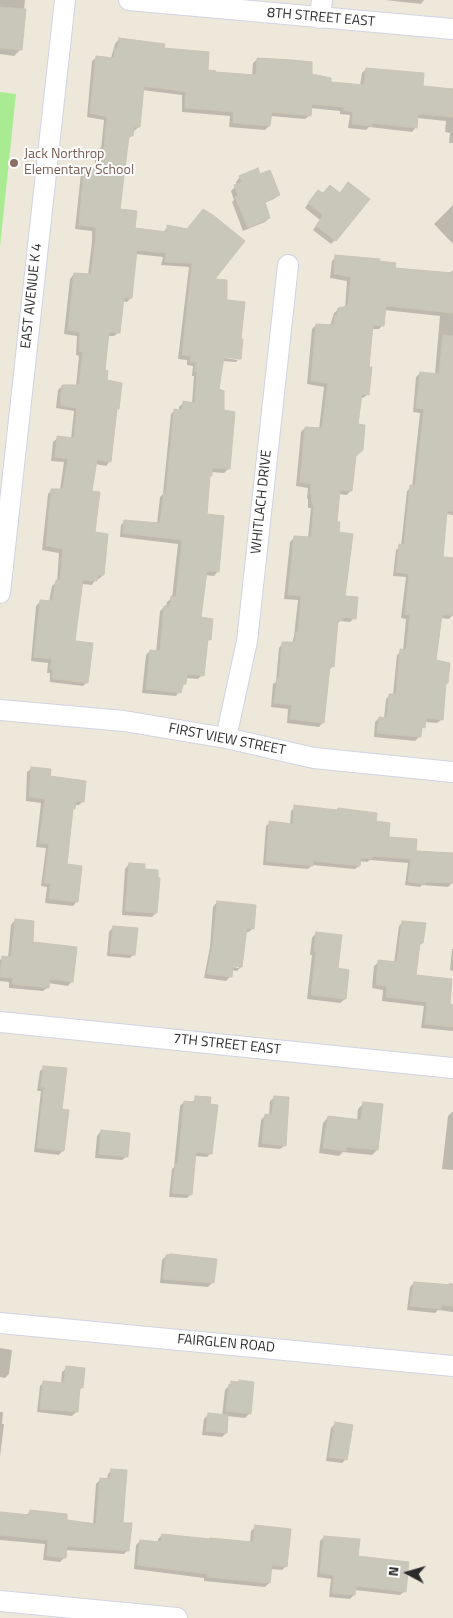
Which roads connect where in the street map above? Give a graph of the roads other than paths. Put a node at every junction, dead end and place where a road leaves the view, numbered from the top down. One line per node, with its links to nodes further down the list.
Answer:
1 (65, 0): 6 (street, EAST AVENUE K 4)
2 (128, 0): 3 (street, 8TH STREET EAST)
3 (321, 9): 4 (street, 8TH STREET EAST)
4 (453, 29)
5 (288, 265): 8 (street, WHITLACH DRIVE)
6 (0, 593)
7 (0, 710): 8 (street, FIRST VIEW STREET)
8 (226, 738): 9 (street, FIRST VIEW STREET)
9 (453, 772)
10 (0, 1022): 11 (street, 7TH STREET EAST)
11 (453, 1068)
12 (0, 1323): 13 (street, FAIRGLEN ROAD)
13 (453, 1366)
14 (0, 1601): 15 (street)
15 (177, 1618)

